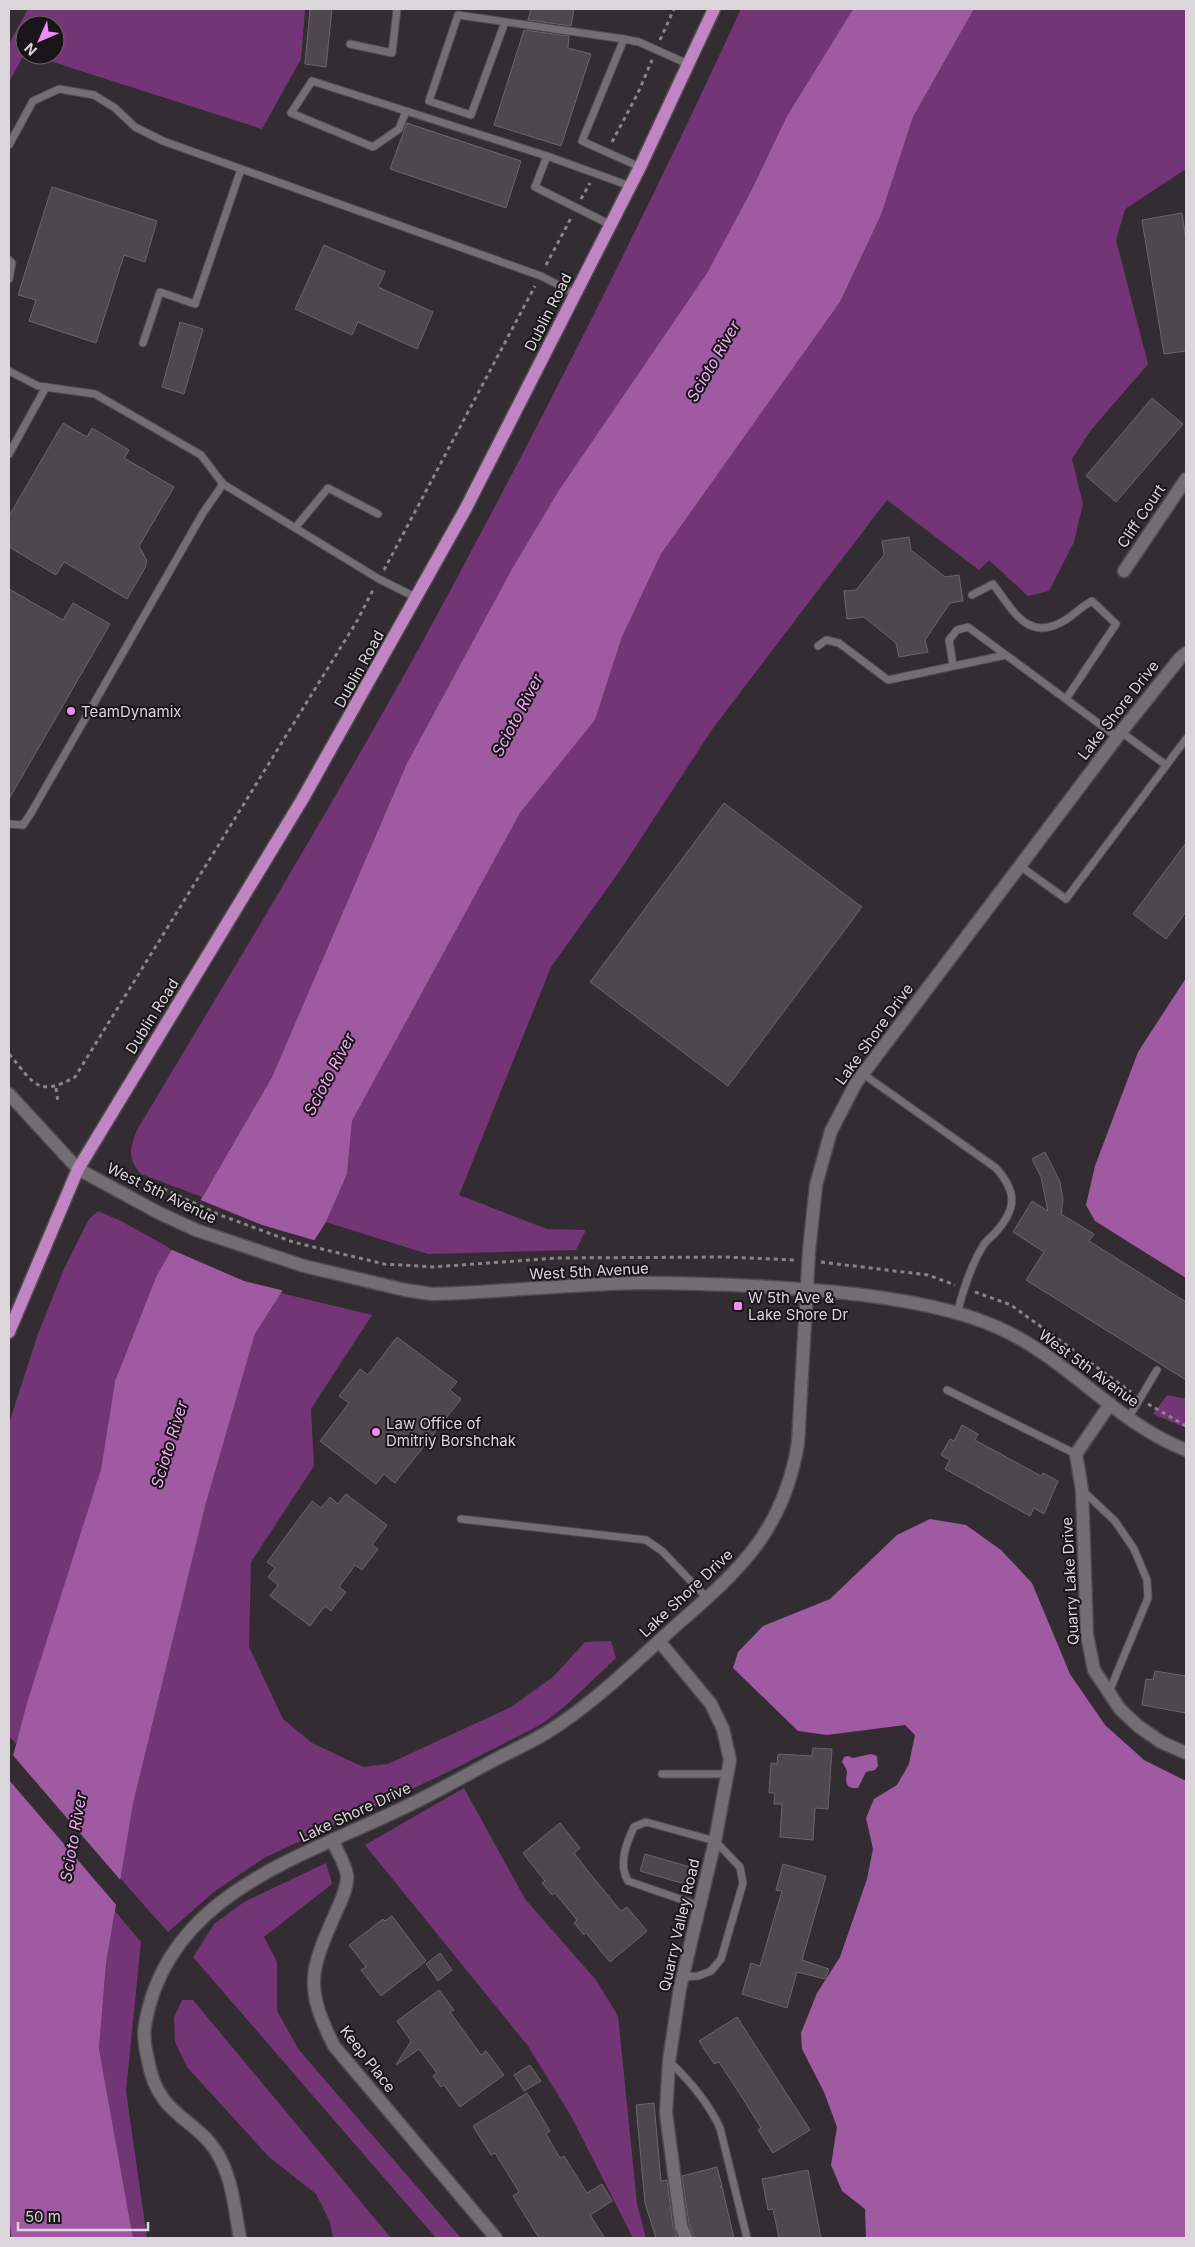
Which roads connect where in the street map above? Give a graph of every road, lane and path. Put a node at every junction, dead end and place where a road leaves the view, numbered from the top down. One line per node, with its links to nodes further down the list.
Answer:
1 (397, 9): 5 (lane)
2 (714, 9): 6 (main road, Dublin Road)
3 (504, 22): 3 (lane); 4 (lane)
4 (624, 39): 6 (lane); 10 (lane)
5 (350, 44)
6 (688, 64): 10 (main road, Dublin Road)
7 (406, 111): 7 (lane); 9 (lane)
8 (9, 145): 11 (lane)
9 (547, 156): 12 (lane); 13 (lane)
10 (640, 167): 12 (main road, Dublin Road)
11 (242, 169): 16 (lane); 17 (lane)
12 (630, 186): 13 (main road, Dublin Road)
13 (611, 225): 16 (main road, Dublin Road)
14 (9, 260): 15 (lane)
15 (9, 279)
16 (576, 294): 27 (main road, Dublin Road)
17 (143, 343)
18 (9, 372): 19 (lane)
19 (46, 387): 20 (lane); 22 (lane)
20 (9, 454)
21 (1186, 479): 25 (street, Cliff Court)
22 (223, 484): 24 (lane); 36 (lane)
23 (378, 514): 24 (lane)
24 (295, 528): 27 (lane)
25 (1124, 571)
26 (972, 595): 32 (lane)
27 (417, 598): 42 (main road, Dublin Road)
28 (818, 646): 31 (lane)
29 (1186, 653): 33 (street, Lake Shore Drive)
30 (1006, 656): 31 (lane); 31 (lane); 32 (lane)
31 (953, 665)
32 (1066, 699): 33 (lane)
33 (1119, 734): 35 (lane); 37 (street, Lake Shore Drive)
34 (1186, 738): 35 (lane)
35 (1166, 765): 37 (lane)
36 (9, 824)
37 (1020, 866): 38 (street, Lake Shore Drive)
38 (863, 1074): 45 (street, Lake Shore Drive); 46 (lane)
39 (56, 1088): 41 (path)
40 (9, 1094): 42 (street, West 5th Avenue)
41 (58, 1102)
42 (78, 1169): 45 (street, West 5th Avenue); 47 (main road, Dublin Road)
43 (149, 1182): 44 (path)
44 (384, 1264)
45 (806, 1289): 46 (street, West 5th Avenue); 56 (street, Lake Shore Drive)
46 (957, 1315): 50 (street, West 5th Avenue)
47 (9, 1332)
48 (1158, 1370): 51 (lane)
49 (947, 1390): 53 (lane)
50 (1110, 1404): 51 (street, West 5th Avenue); 53 (street)
51 (1129, 1417): 52 (street, West 5th Avenue)
52 (1186, 1450)
53 (1076, 1454): 54 (street, Quarry Lake Drive)
54 (1082, 1490): 58 (street, Quarry Lake Drive); 58 (lane)
55 (461, 1519): 56 (lane)
56 (707, 1598): 57 (street, Lake Shore Drive)
57 (659, 1641): 61 (street, Quarry Valley Road); 62 (street, Lake Shore Drive)
58 (1108, 1693): 59 (street, Quarry Lake Drive)
59 (1186, 1753)
60 (662, 1774): 61 (lane)
61 (728, 1774): 63 (street, Quarry Valley Road)
62 (332, 1840): 67 (street, Lake Shore Drive); 68 (street, Keep Place)
63 (715, 1840): 64 (street, Quarry Valley Road); 64 (lane); 65 (lane)
64 (700, 1906): 65 (street, Quarry Valley Road)
65 (683, 1977): 66 (street, Quarry Valley Road)
66 (669, 2061): 69 (street, Quarry Valley Road); 70 (lane)
67 (240, 2238)
68 (496, 2238)
69 (686, 2238)
70 (747, 2238)

